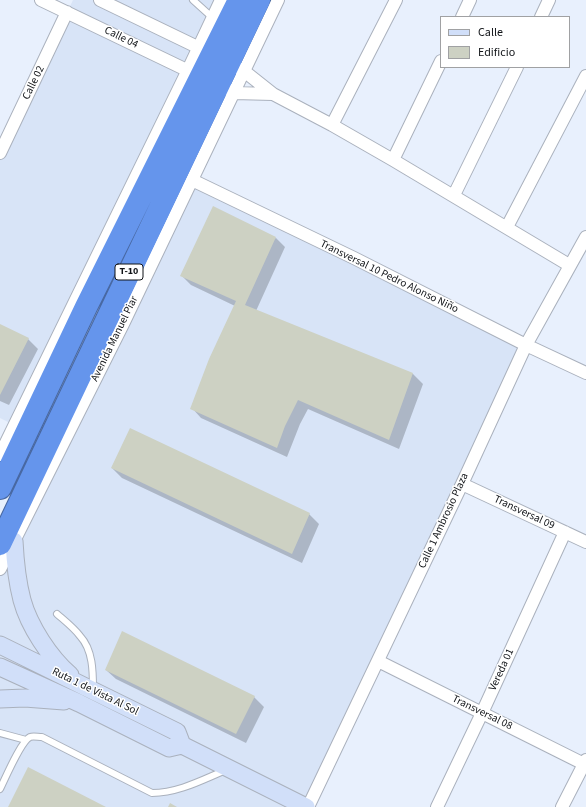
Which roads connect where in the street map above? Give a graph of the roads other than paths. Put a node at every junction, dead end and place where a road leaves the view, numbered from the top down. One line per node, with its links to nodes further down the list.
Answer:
1 (41, 0): 11 (street, Calle 04)
2 (100, 0): 15 (street)
3 (193, 0): 14 (lane)
4 (221, 0): 14 (street, Avenida Manuel Piar / T-10)
5 (239, 0): 14 (highway, Avenida Manuel Piar / T-10)
6 (259, 0): 14 (highway, Avenida Manuel Piar / T-10)
7 (278, 0): 14 (street, Avenida Manuel Piar / T-10)
8 (396, 0): 21 (street)
9 (470, 0): 12 (street)
10 (549, 0): 13 (street)
11 (67, 12): 19 (street, Calle 04); 22 (street, Calle 02)
12 (462, 16)
13 (541, 16)
14 (237, 35): 15 (highway, Avenida Manuel Piar / T-10); 15 (street, Avenida Manuel Piar / T-10)
15 (221, 59): 19 (highway, Avenida Manuel Piar / T-10); 19 (street, Avenida Manuel Piar / T-10); 20 (street)
16 (440, 63): 24 (street)
17 (516, 68): 26 (street)
18 (586, 76): 27 (street)
19 (210, 81): 20 (street); 25 (street, Avenida Manuel Piar / T-10); 31 (highway, Avenida Manuel Piar / T-10); 38 (highway, Avenida Manuel Piar / T-10)
20 (273, 94): 21 (street)
21 (332, 125): 24 (street)
22 (5, 130): 23 (street, Calle 02)
23 (0, 153)
24 (393, 160): 26 (street)
25 (192, 180): 30 (street, Transversal 10 Pedro Alonso Niño); 38 (street, Avenida Manuel Piar / T-10)
26 (454, 195): 27 (street)
27 (507, 227): 29 (street)
28 (586, 237): 29 (street, Calle 1 Ambrosio Plaza)
29 (569, 266): 30 (street, Calle 1 Ambrosio Plaza)
30 (526, 345): 32 (street, Transversal 10 Pedro Alonso Niño); 34 (street, Calle 1 Ambrosio Plaza)
31 (54, 359): 33 (street, Avenida Manuel Piar / T-10); 35 (highway, Avenida Manuel Piar / T-10)
32 (586, 373)
33 (0, 455)
34 (462, 484): 36 (street, Transversal 09); 42 (street, Calle 1 Ambrosio Plaza)
35 (0, 488)
36 (565, 532): 37 (street, Transversal 09); 47 (street, Vereda 01)
37 (586, 542)
38 (7, 543): 39 (street, Avenida Manuel Piar / T-10); 44 (street)
39 (0, 569)
40 (57, 614): 44 (lane)
41 (0, 645): 44 (street, Ruta 1 de Vista Al Sol)
42 (378, 661): 47 (street, Transversal 08); 54 (street, Calle 1 Ambrosio Plaza)
43 (0, 667): 46 (street, Ruta 1 de Vista Al Sol)
44 (89, 689): 50 (street, Ruta 1 de Vista Al Sol)
45 (0, 699): 46 (street)
46 (79, 703): 50 (street, Ruta 1 de Vista Al Sol)
47 (482, 713): 51 (street, Transversal 08); 55 (street, Vereda 01)
48 (0, 733): 49 (lane)
49 (26, 740): 52 (lane); 53 (lane)
50 (182, 745): 52 (street, Ruta 1 de Vista Al Sol)
51 (585, 763): 56 (street)
52 (229, 768): 54 (street, Ruta 1 de Vista Al Sol)
53 (0, 789)
54 (307, 807)
55 (437, 807)
56 (562, 807)

